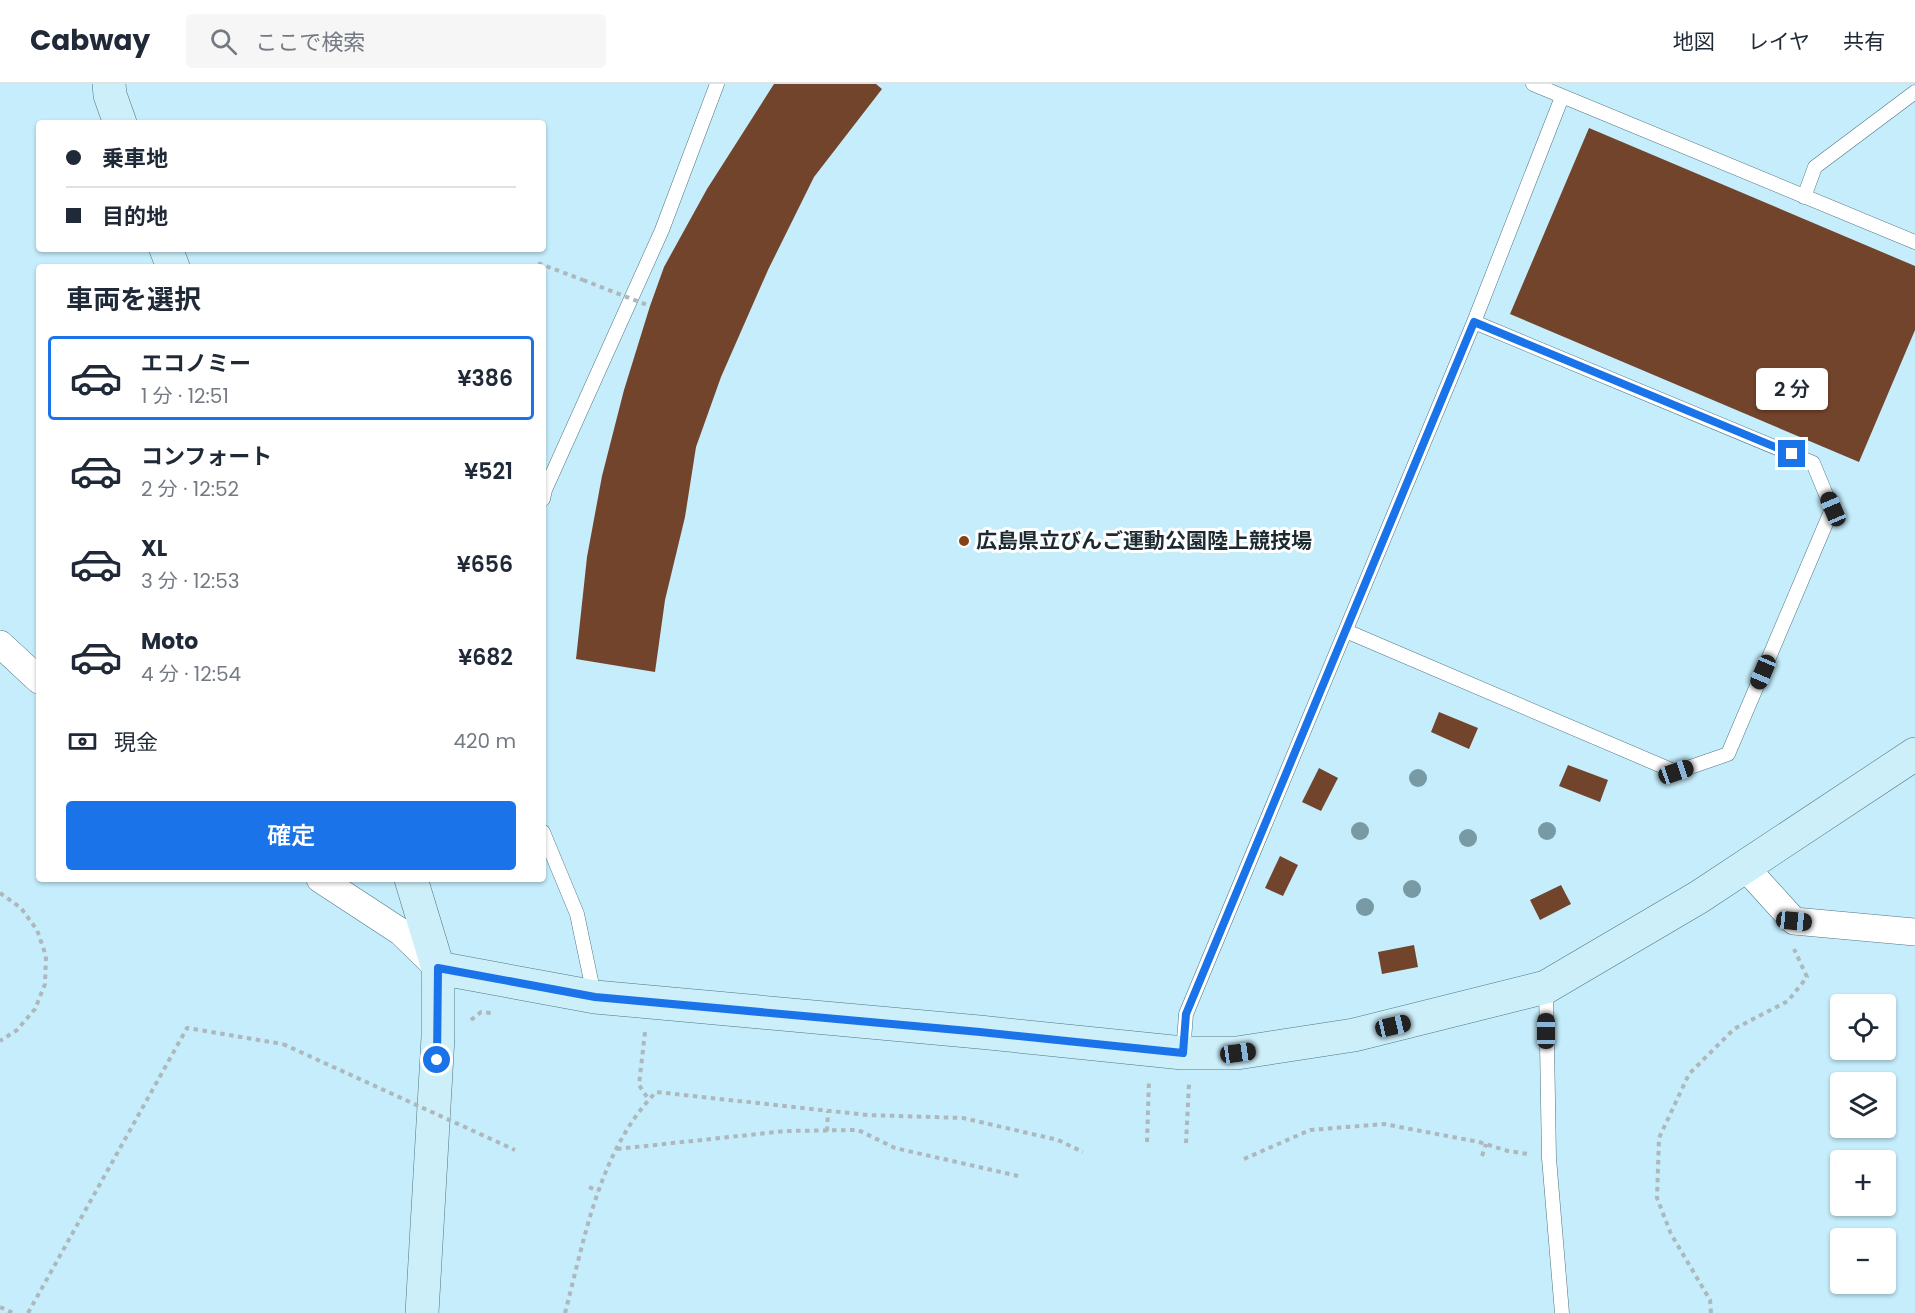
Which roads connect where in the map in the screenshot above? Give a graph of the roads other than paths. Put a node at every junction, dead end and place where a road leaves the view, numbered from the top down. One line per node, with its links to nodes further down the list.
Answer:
1 (109, 84): 6 (street)
2 (717, 84): 10 (lane)
3 (1533, 84): 5 (lane)
4 (1915, 92): 7 (lane)
5 (1562, 97): 7 (lane); 9 (lane)
6 (119, 120)
7 (1804, 197): 8 (lane)
8 (1915, 242)
9 (1474, 322): 11 (lane); 11 (lane)
10 (546, 493)
11 (1346, 631): 23 (lane)
12 (0, 644): 13 (street)
13 (36, 677)
14 (1915, 754): 16 (street)
15 (546, 839): 22 (lane)
16 (1744, 866): 19 (street); 21 (street)
17 (324, 882): 20 (street)
18 (412, 882): 20 (street)
19 (1915, 932)
20 (438, 968): 22 (street); 24 (street)
21 (1546, 987): 23 (street); 25 (lane)
22 (595, 997): 23 (street)
23 (1183, 1053)
24 (422, 1313)
25 (1562, 1313)

